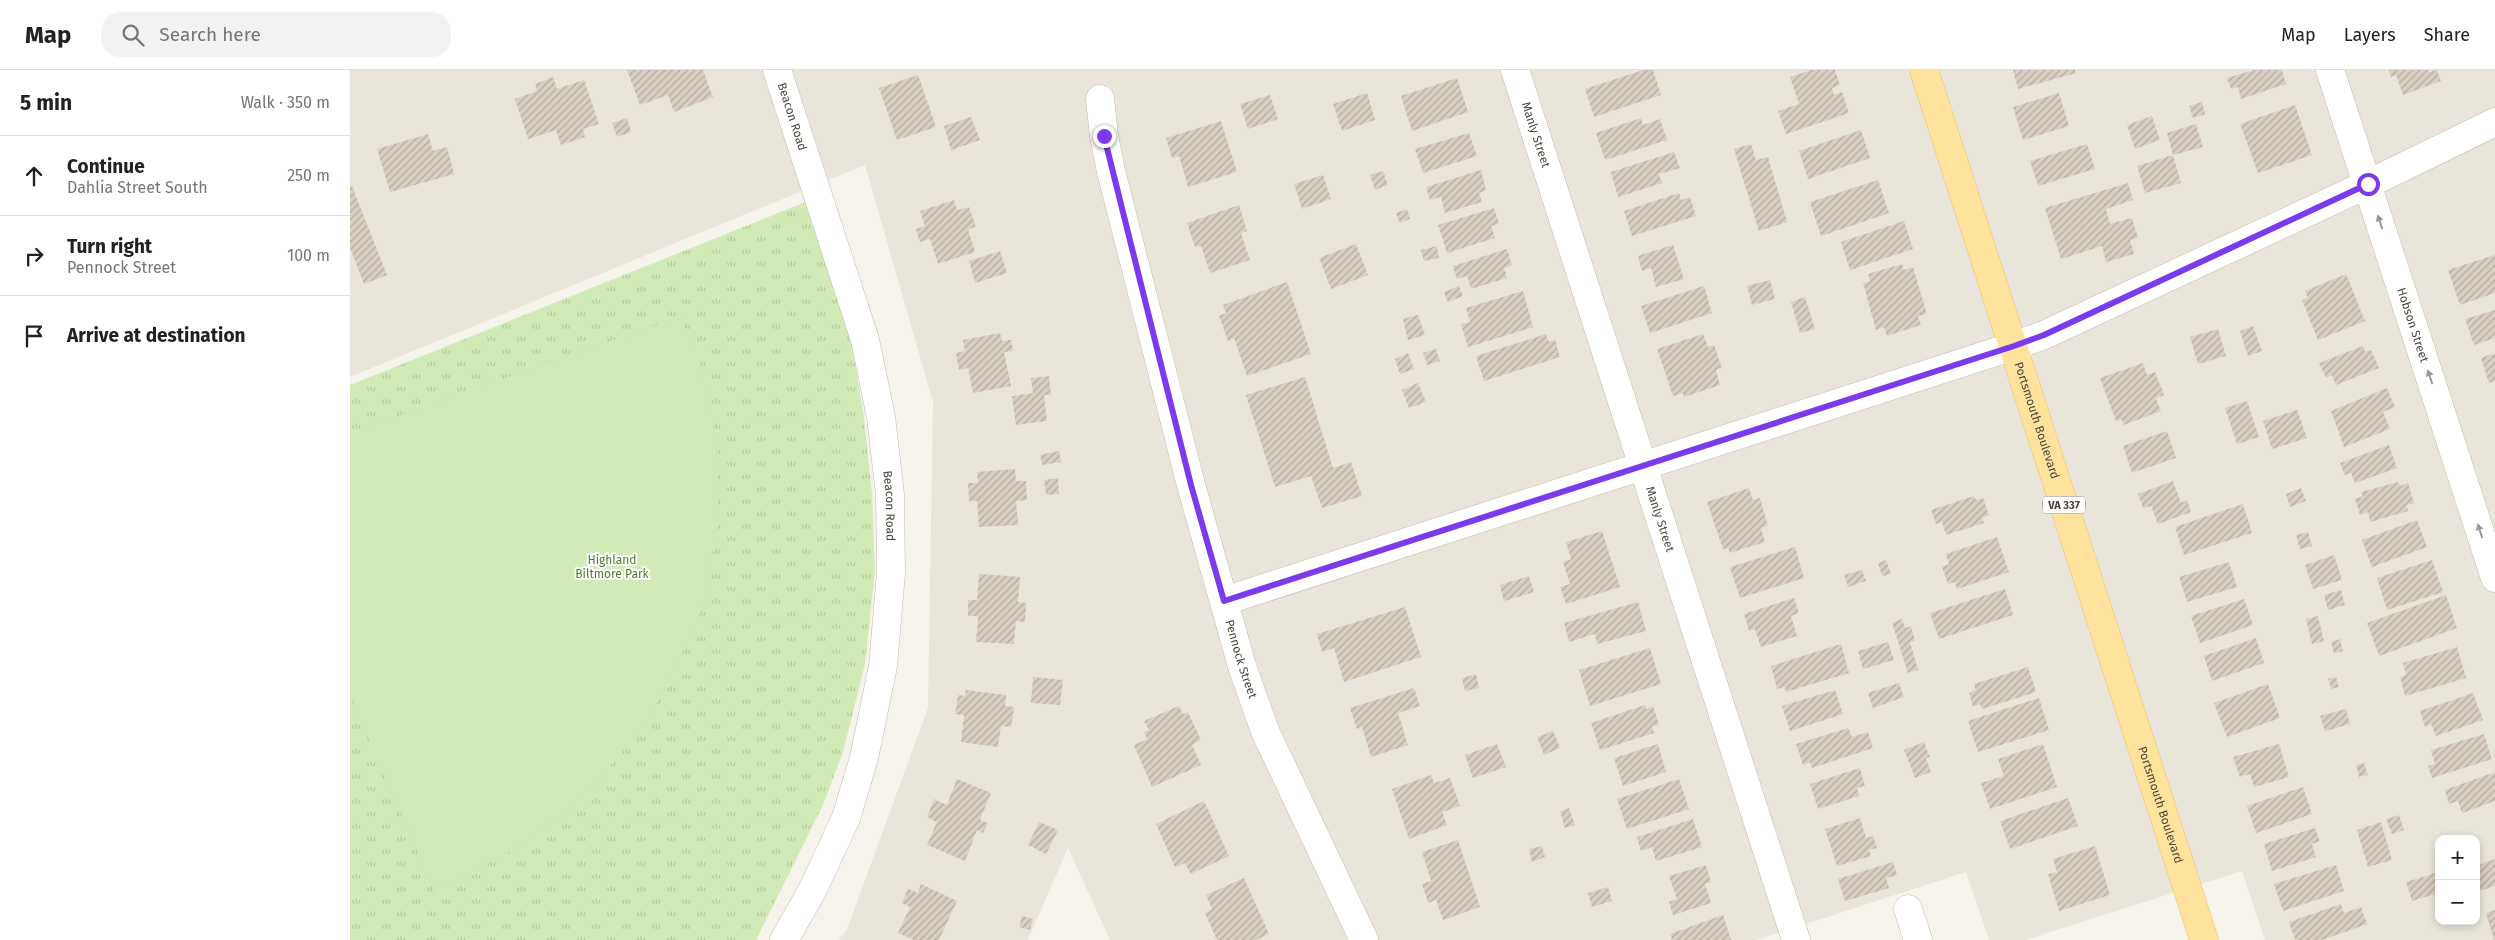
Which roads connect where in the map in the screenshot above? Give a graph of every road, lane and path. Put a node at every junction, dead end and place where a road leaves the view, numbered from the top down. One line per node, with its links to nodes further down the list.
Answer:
1 (777, 70): 13 (street, Beacon Road)
2 (1515, 70): 9 (street, Manly Street)
3 (1924, 70): 8 (main road, Portsmouth Boulevard / VA 337)
4 (2330, 70): 7 (street, Hobson Street)
5 (1100, 99): 11 (street, Pennock Street)
6 (2495, 122): 7 (street)
7 (2368, 184): 8 (street); 10 (street, Hobson Street, one-way to 7)
8 (2014, 346): 9 (street); 17 (main road, Portsmouth Boulevard / VA 337)
9 (1643, 466): 11 (street); 15 (street, Manly Street)
10 (2495, 578)
11 (1224, 601): 14 (street, Pennock Street)
12 (1908, 909): 16 (street)
13 (784, 940)
14 (1364, 940)
15 (1796, 940)
16 (1918, 940)
17 (2204, 940)

